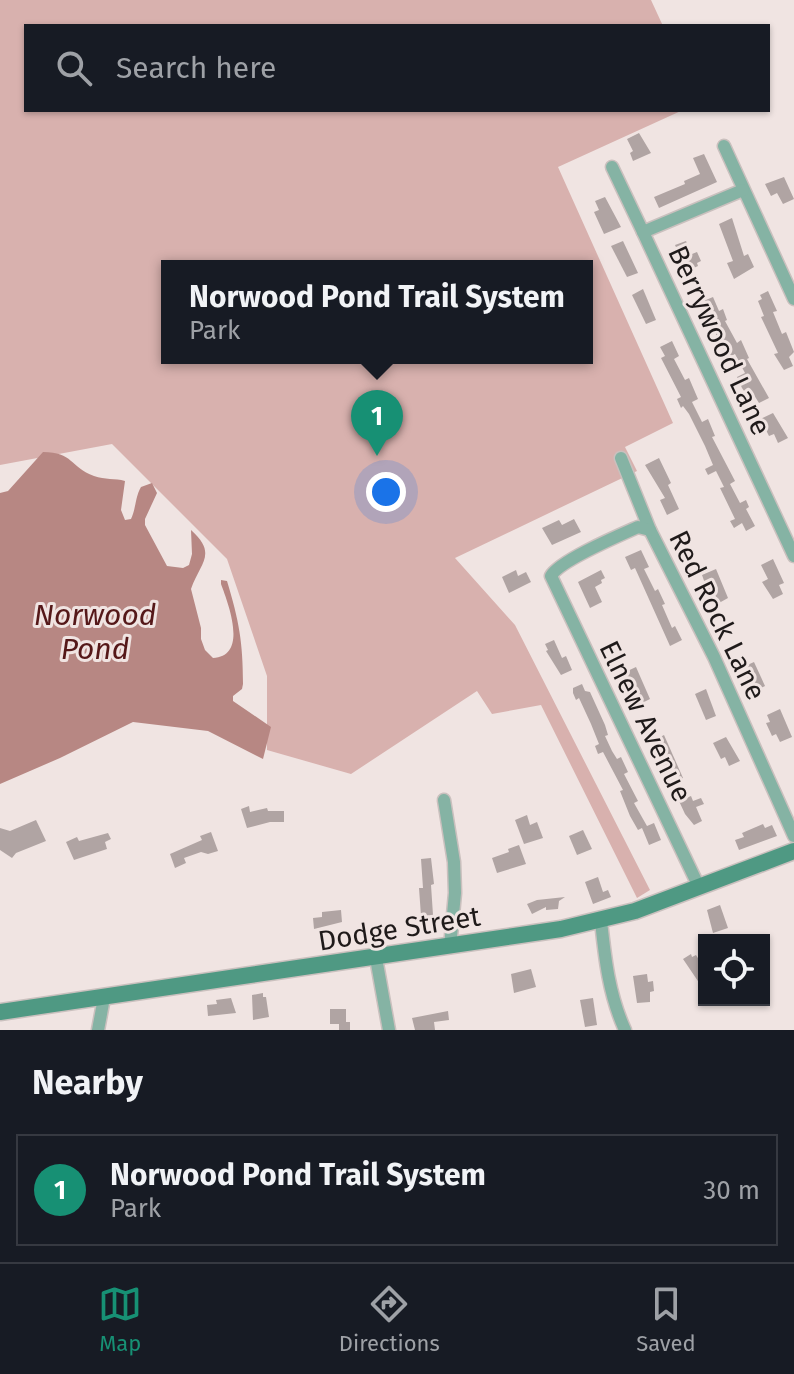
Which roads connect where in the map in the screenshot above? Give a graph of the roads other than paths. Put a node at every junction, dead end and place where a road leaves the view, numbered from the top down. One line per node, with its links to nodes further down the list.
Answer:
1 (724, 146): 3 (street)
2 (612, 167): 4 (street, Berrywood Lane)
3 (743, 190): 4 (street, Berrywood Lane); 5 (street)
4 (643, 232): 8 (street, Berrywood Lane)
5 (794, 299)
6 (621, 458): 7 (street, Red Rock Lane)
7 (650, 530): 10 (street, Red Rock Lane); 12 (street, Elnew Avenue)
8 (794, 556)
9 (444, 800): 14 (street)
10 (794, 836)
11 (794, 851): 12 (main road, Dodge Street)
12 (699, 887): 13 (main road, Dodge Street)
13 (601, 921): 14 (main road, Dodge Street); 20 (street)
14 (450, 947): 15 (main road, Dodge Street)
15 (376, 958): 16 (main road, Dodge Street); 19 (street)
16 (104, 998): 17 (main road, Dodge Street); 18 (street)
17 (0, 1012)
18 (98, 1030)
19 (389, 1030)
20 (625, 1030)

